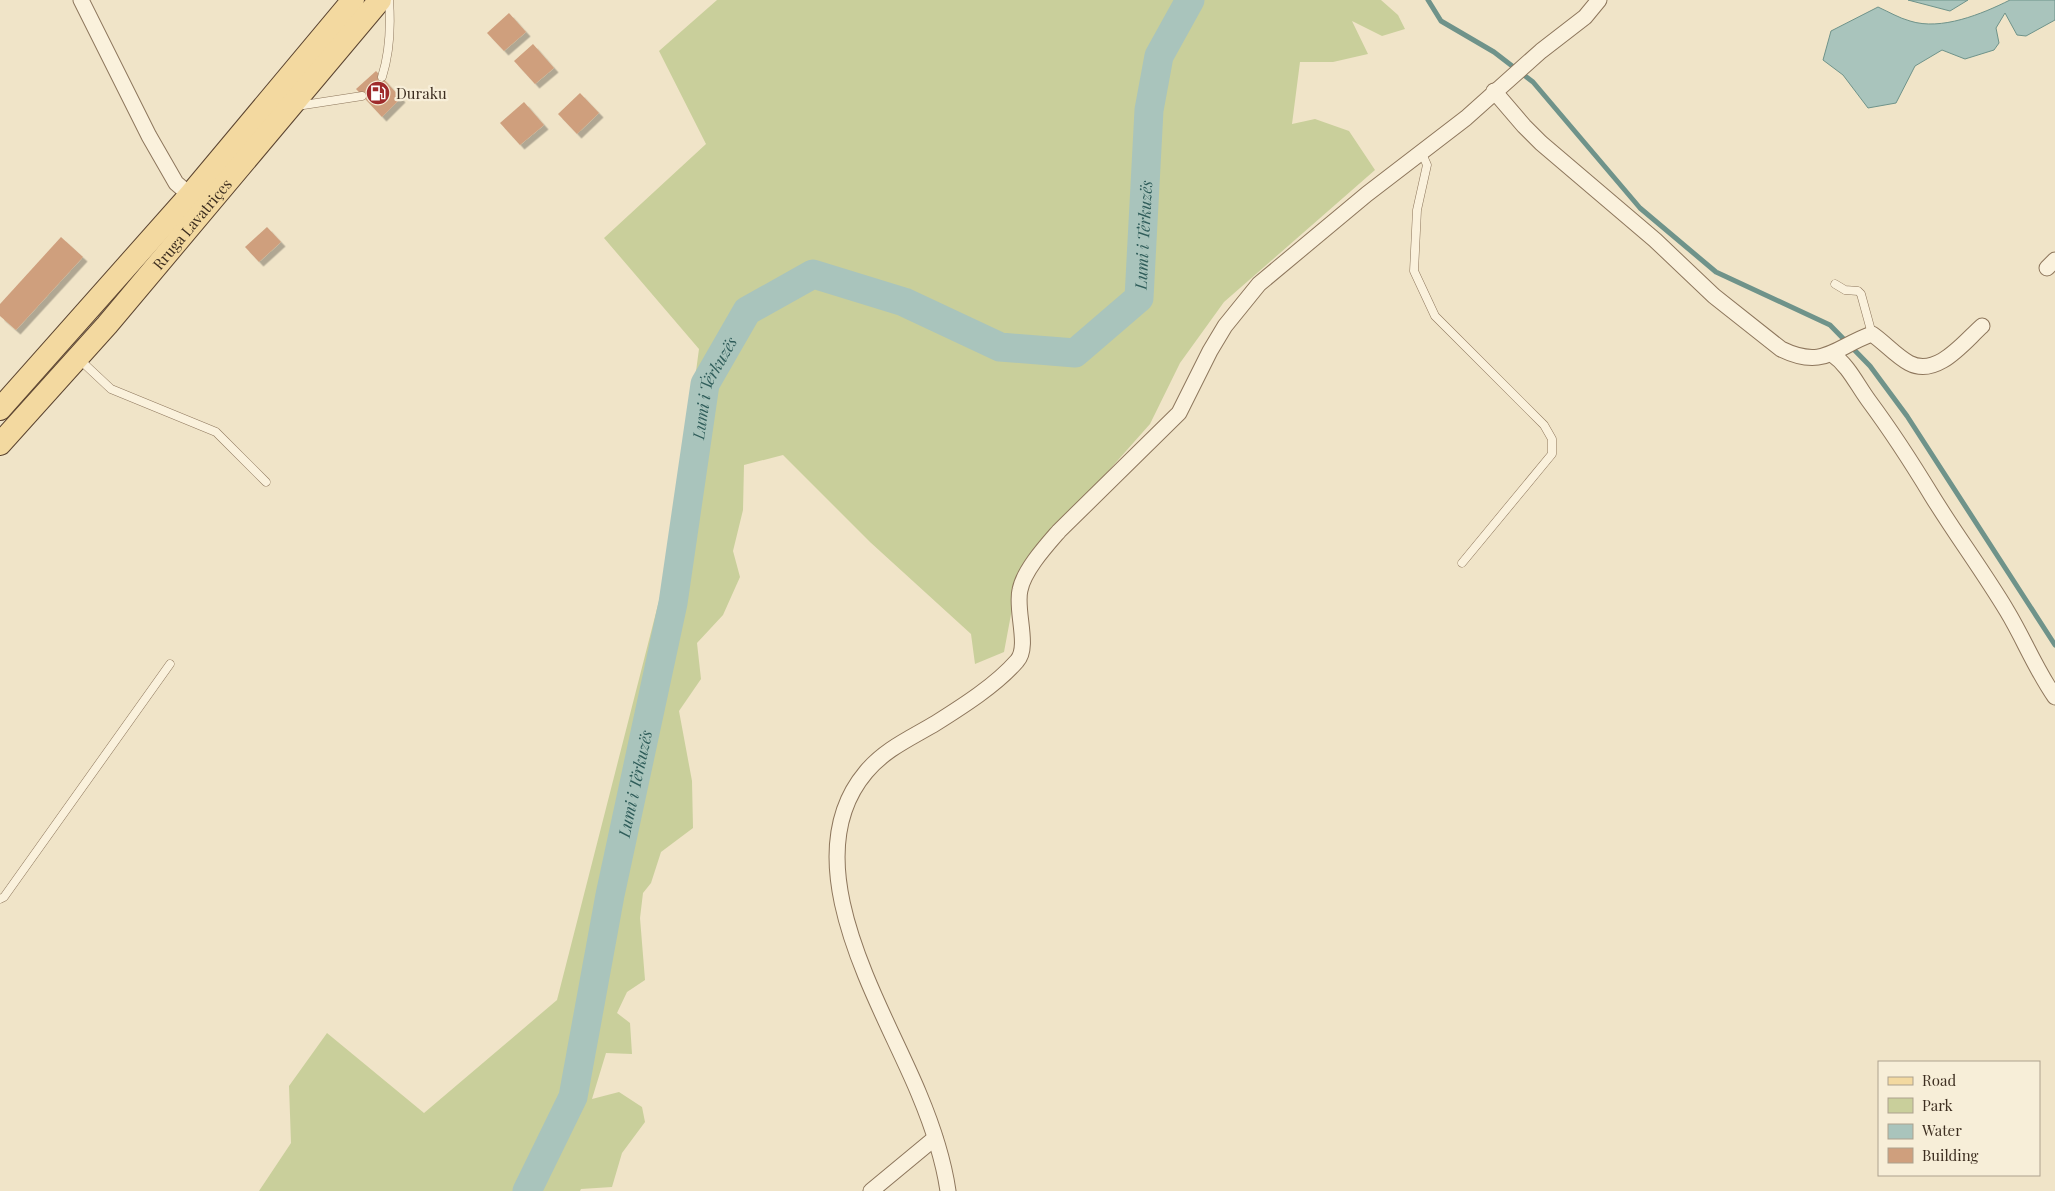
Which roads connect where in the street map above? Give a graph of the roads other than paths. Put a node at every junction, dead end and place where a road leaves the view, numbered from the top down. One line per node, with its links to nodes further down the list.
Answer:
1 (81, 0): 11 (street)
2 (353, 0): 11 (main road, Rruga Lavatriçes)
3 (380, 0): 9 (main road, Rruga Lavatriçes)
4 (389, 0): 6 (lane)
5 (1599, 0): 7 (street)
6 (382, 77)
7 (1494, 91): 10 (street); 15 (street)
8 (362, 96): 9 (lane)
9 (290, 107): 16 (main road, Rruga Lavatriçes)
10 (1421, 152): 20 (lane); 24 (street)
11 (190, 194): 17 (main road, Rruga Lavatriçes)
12 (1835, 284): 14 (lane)
13 (1982, 326): 14 (street)
14 (1866, 337): 15 (street)
15 (1837, 352): 22 (street)
16 (78, 358): 18 (main road, Rruga Lavatriçes); 19 (lane)
17 (0, 408)
18 (0, 444)
19 (266, 482)
20 (1462, 563)
21 (170, 664): 23 (lane)
22 (2055, 697)
23 (0, 899)
24 (935, 1138): 25 (street); 26 (street)
25 (871, 1191)
26 (948, 1191)

